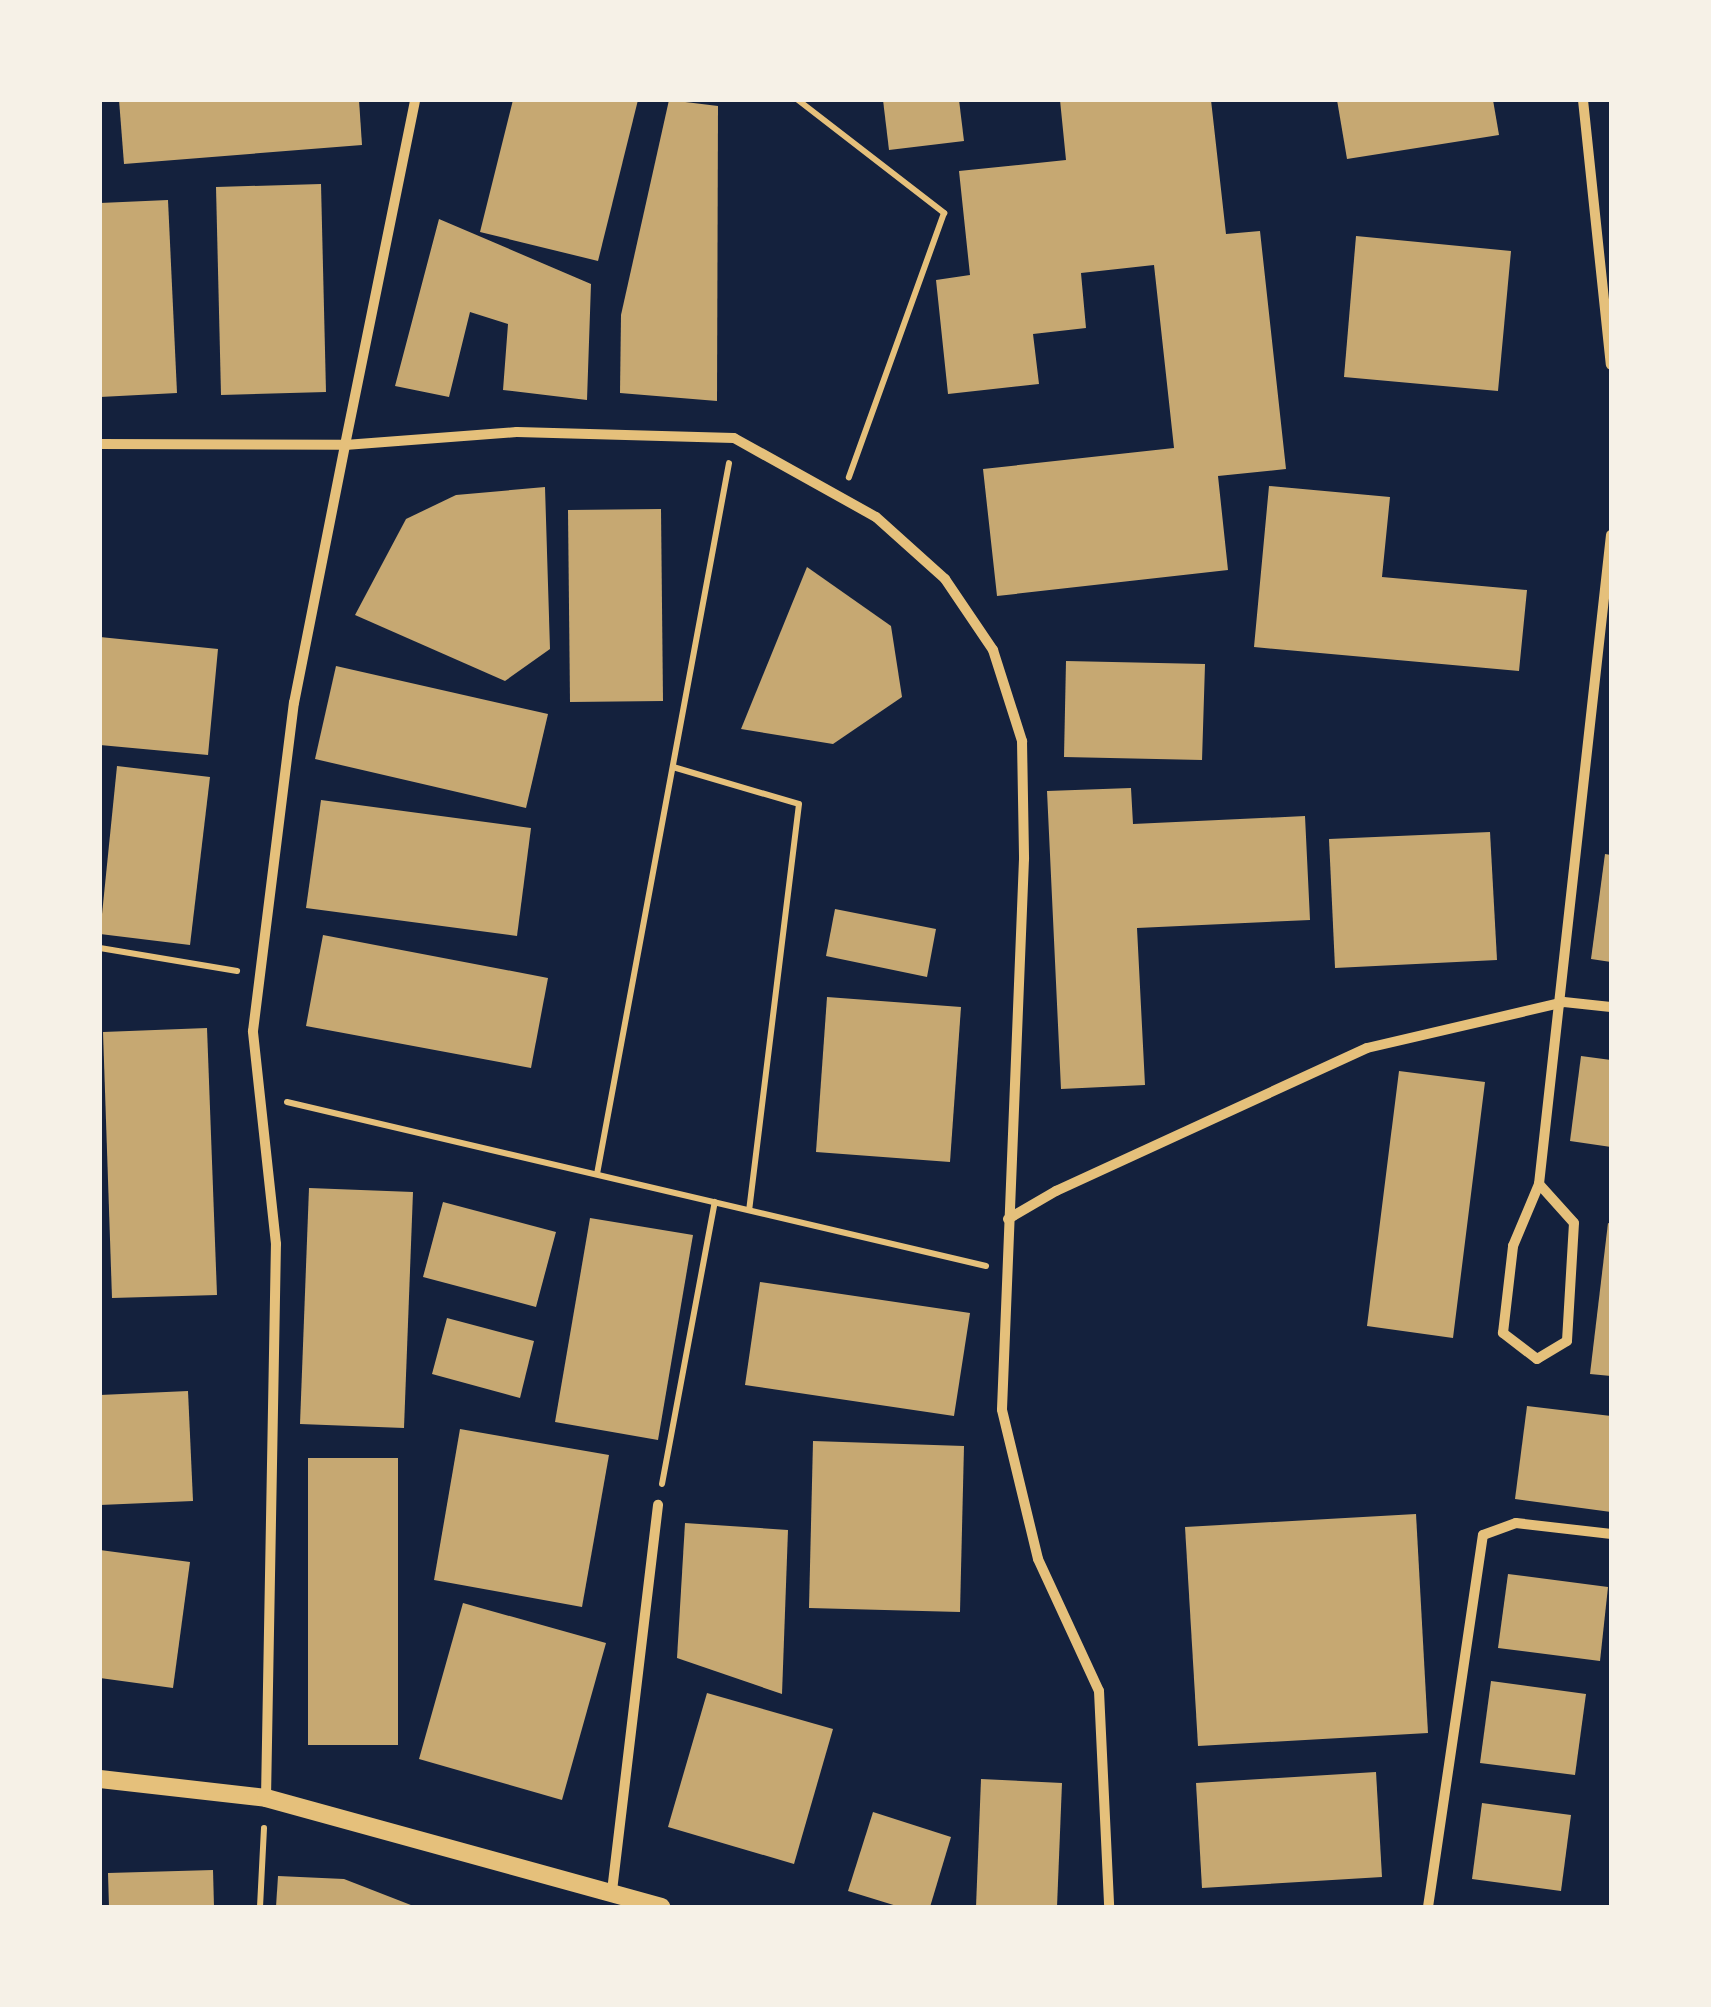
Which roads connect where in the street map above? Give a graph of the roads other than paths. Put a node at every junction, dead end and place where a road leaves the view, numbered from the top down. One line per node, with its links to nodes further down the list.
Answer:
1 (415, 100): 5 (street)
2 (1582, 100): 3 (street)
3 (1611, 365)
4 (100, 444): 5 (street)
5 (345, 445): 10 (street); 14 (street)
6 (1611, 535): 7 (street)
7 (1564, 1002): 8 (street); 9 (street); 10 (street)
8 (1611, 1007)
9 (1539, 1184): 9 (street)
10 (1008, 1220): 17 (street)
11 (658, 1505): 15 (street)
12 (1611, 1534): 18 (street)
13 (100, 1779): 14 (street)
14 (266, 1798): 15 (street)
15 (612, 1891): 16 (street)
16 (661, 1907)
17 (1109, 1907)
18 (1428, 1907)

